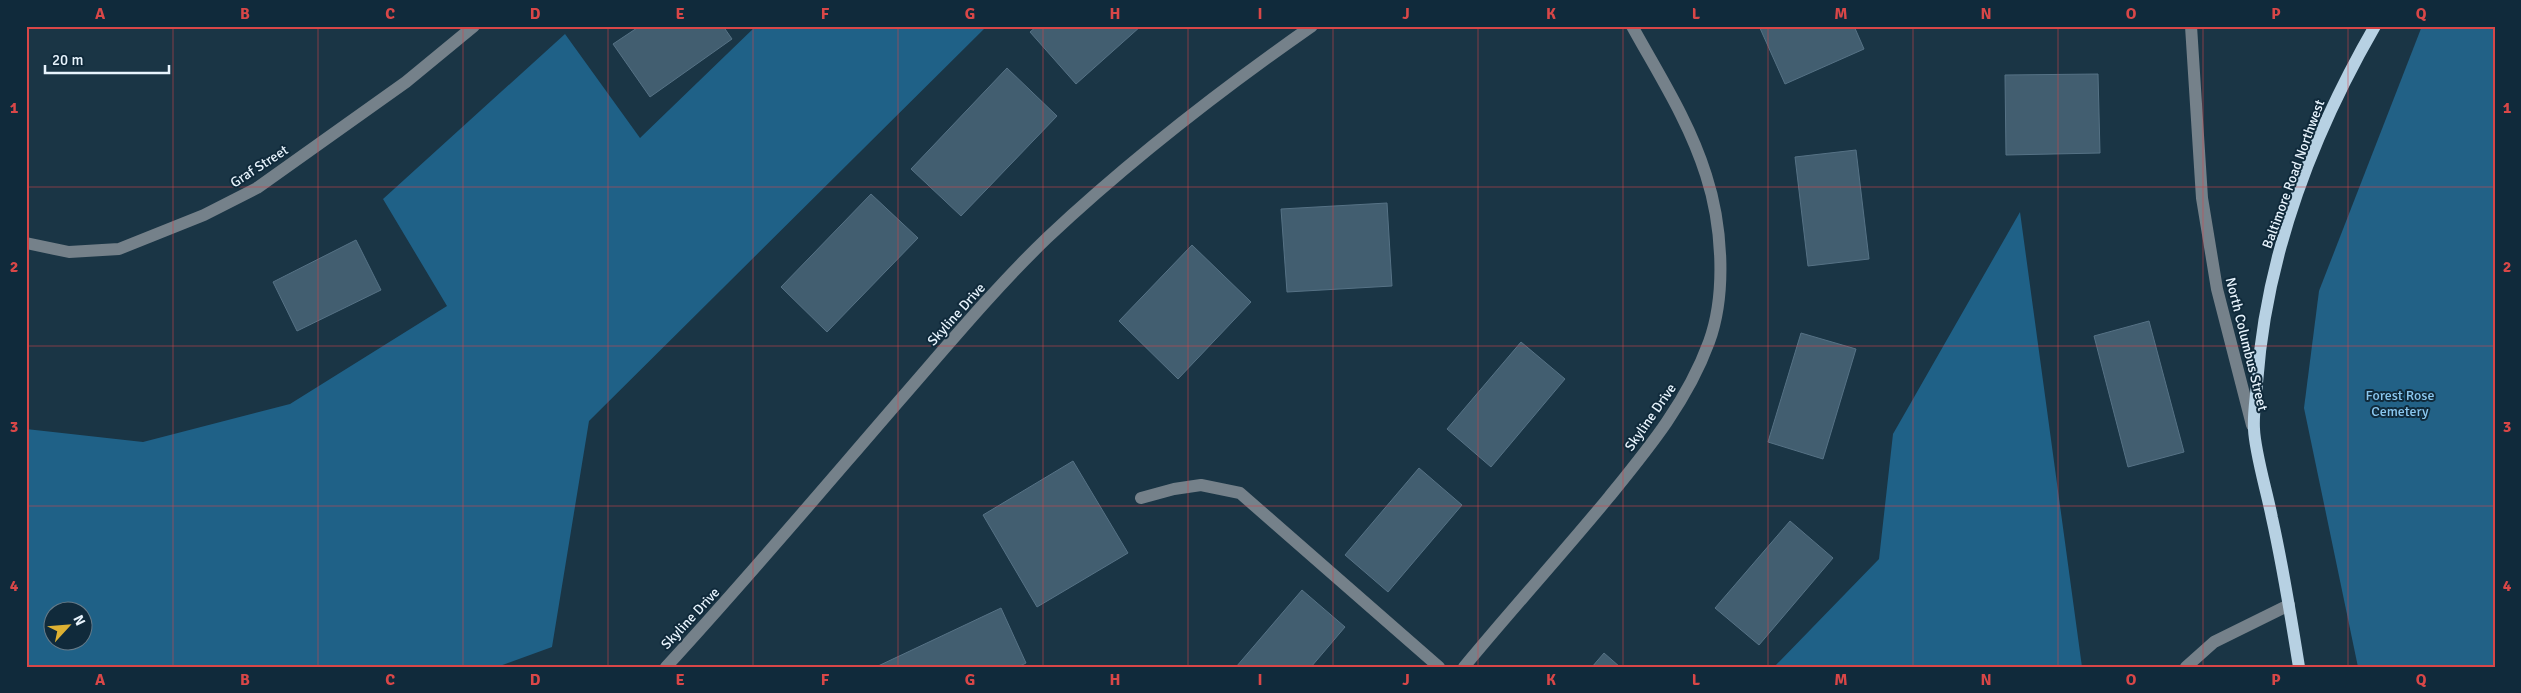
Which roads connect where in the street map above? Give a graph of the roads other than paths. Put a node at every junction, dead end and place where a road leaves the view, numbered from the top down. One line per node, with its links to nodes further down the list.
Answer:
1 (474, 26): 6 (street, Graf Street)
2 (1312, 26): 10 (street, Skyline Drive)
3 (1632, 26): 12 (street, Skyline Drive)
4 (2190, 26): 7 (street, North Columbus Street)
5 (2374, 26): 7 (main road, Baltimore Road Northwest)
6 (26, 243)
7 (2254, 430): 9 (main road, North Columbus Street)
8 (1141, 498): 11 (street)
9 (2289, 605): 13 (street); 14 (main road, North Columbus Street)
10 (666, 667)
11 (1438, 667)
12 (1464, 667)
13 (2186, 667)
14 (2299, 667)

